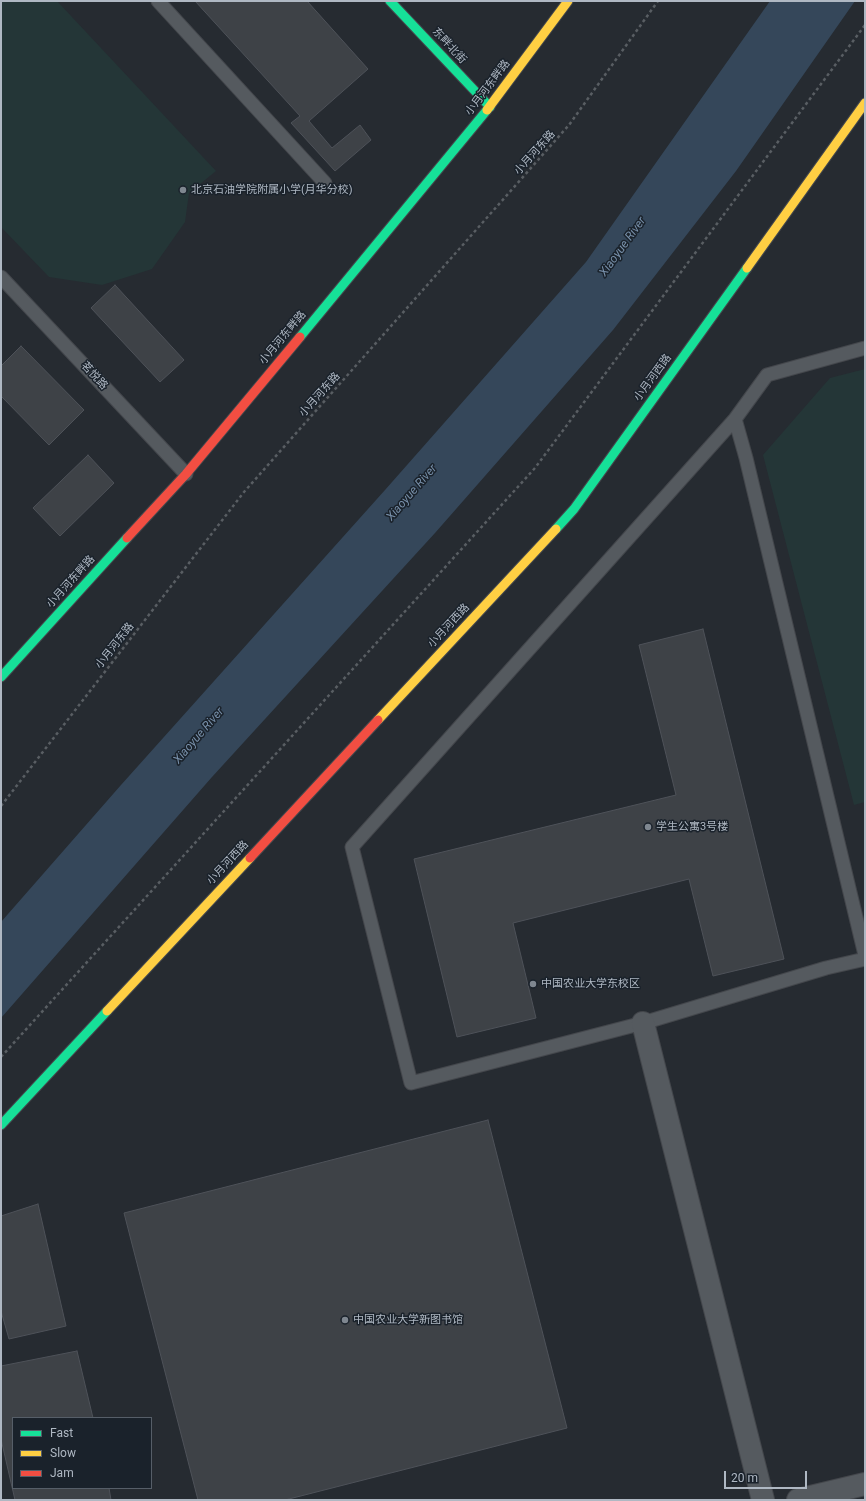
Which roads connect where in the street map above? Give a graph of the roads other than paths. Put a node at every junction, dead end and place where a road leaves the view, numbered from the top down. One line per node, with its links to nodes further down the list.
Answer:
1 (158, 1): 6 (lane)
2 (390, 1): 5 (street, 东畔北街)
3 (568, 1): 5 (street, 小月河东畔路)
4 (865, 103): 15 (street, 小月河西路)
5 (490, 107): 10 (street, 小月河东畔路)
6 (325, 183)
7 (1, 277): 10 (lane, 茗悦路)
8 (865, 348): 9 (lane)
9 (735, 419): 12 (lane); 14 (lane)
10 (186, 474): 11 (street, 小月河东畔路)
11 (1, 677)
12 (865, 955)
13 (865, 959): 14 (lane)
14 (643, 1022): 17 (street)
15 (1, 1125)
16 (865, 1484): 18 (street)
17 (763, 1500)
18 (798, 1500)

